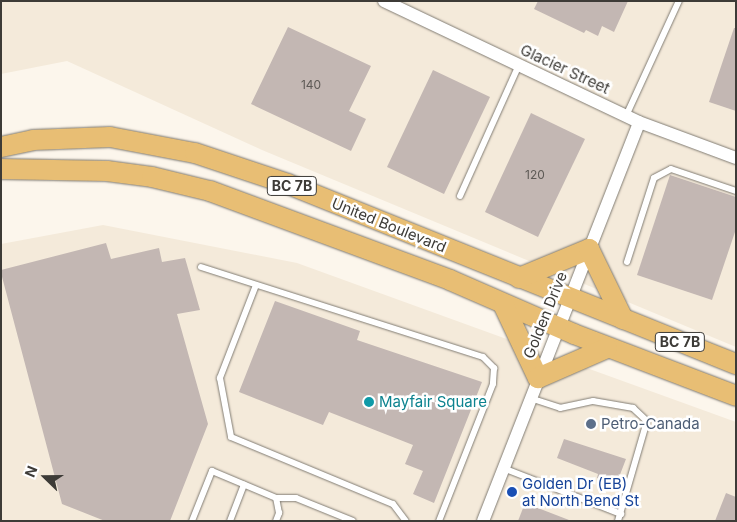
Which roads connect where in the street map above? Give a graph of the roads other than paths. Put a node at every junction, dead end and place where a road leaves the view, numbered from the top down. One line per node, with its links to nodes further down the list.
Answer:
1 (384, 1): 3 (street, Glacier Street)
2 (678, 1): 4 (lane)
3 (519, 65): 4 (street, Glacier Street); 14 (lane)
4 (626, 116): 5 (street, Glacier Street)
5 (639, 122): 9 (street, Glacier Street); 15 (street, Golden Drive)
6 (1, 139): 7 (main road)
7 (34, 140): 8 (main road, United Boulevard / BC 7B); 18 (main road, United Boulevard / BC 7B)
8 (1, 147)
9 (736, 158)
10 (1, 169): 11 (main road, United Boulevard / BC 7B)
11 (37, 171): 12 (main road); 21 (main road, United Boulevard / BC 7B)
12 (1, 181)
13 (736, 191): 16 (lane)
14 (460, 196)
15 (589, 249): 18 (main road); 20 (street, Golden Drive); 22 (main road)
16 (627, 262)
17 (201, 267): 19 (lane)
18 (519, 278): 20 (main road, United Boulevard / BC 7B)
19 (256, 284): 37 (lane); 38 (lane)
20 (569, 298): 22 (main road, United Boulevard / BC 7B); 23 (street, Golden Drive)
21 (503, 304): 23 (main road, United Boulevard / BC 7B); 26 (main road)
22 (624, 319): 25 (main road, United Boulevard / BC 7B)
23 (558, 327): 24 (main road, United Boulevard / BC 7B); 26 (street, Golden Drive)
24 (607, 348): 26 (main road); 27 (main road, United Boulevard / BC 7B)
25 (736, 364)
26 (538, 378): 28 (street, Golden Drive)
27 (736, 396)
28 (530, 398): 29 (street, Golden Drive); 32 (lane)
29 (503, 468): 32 (lane); 39 (street, Golden Drive)
30 (244, 485): 31 (lane); 33 (lane); 34 (lane)
31 (276, 498): 35 (lane); 36 (lane)
32 (620, 514): 40 (lane)
33 (192, 521)
34 (230, 521)
35 (276, 521)
36 (353, 521)
37 (406, 521)
38 (439, 521)
39 (483, 521)
40 (618, 521)

